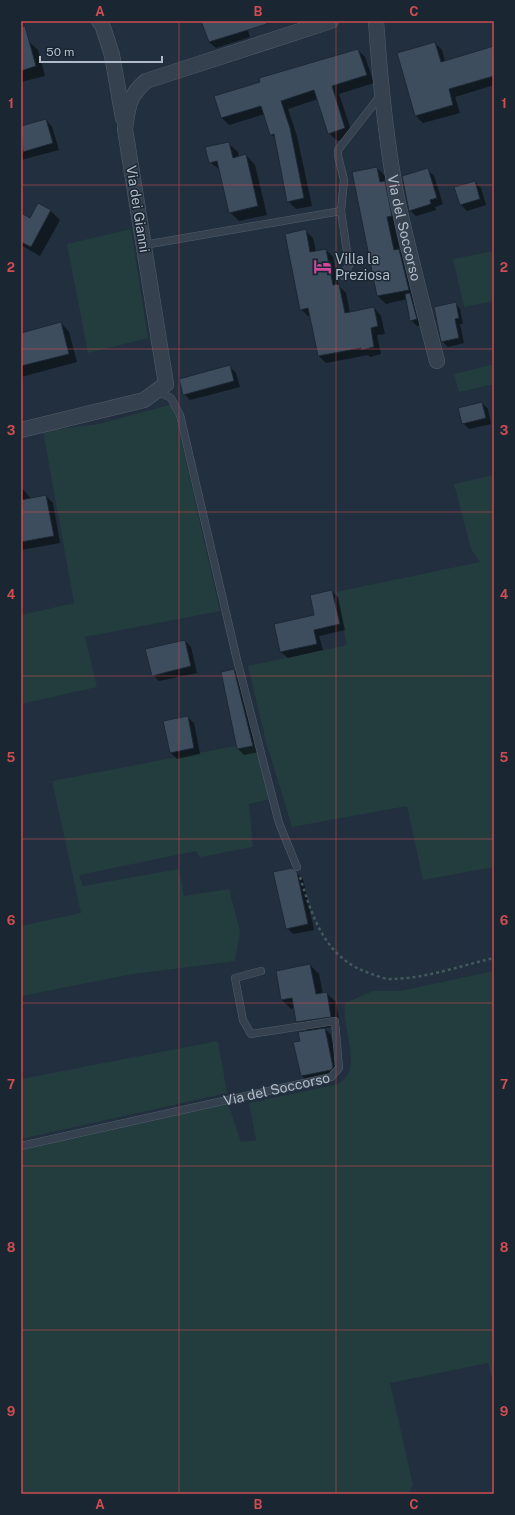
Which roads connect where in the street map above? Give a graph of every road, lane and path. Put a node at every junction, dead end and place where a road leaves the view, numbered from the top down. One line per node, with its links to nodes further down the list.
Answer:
1 (99, 21): 5 (street)
2 (331, 21): 5 (street, Via dei Gianni)
3 (376, 21): 4 (street, Via del Soccorso)
4 (383, 93): 6 (lane); 9 (street, Via del Soccorso)
5 (125, 129): 7 (street, Via dei Gianni)
6 (341, 211): 7 (lane); 8 (lane)
7 (144, 245): 10 (street, Via dei Gianni)
8 (343, 276)
9 (437, 361)
10 (156, 391): 11 (street, Via dei Gianni); 12 (lane)
11 (21, 430)
12 (297, 866): 13 (path)
13 (494, 958)
14 (260, 971): 15 (lane, Via del Soccorso)
15 (21, 1146)

